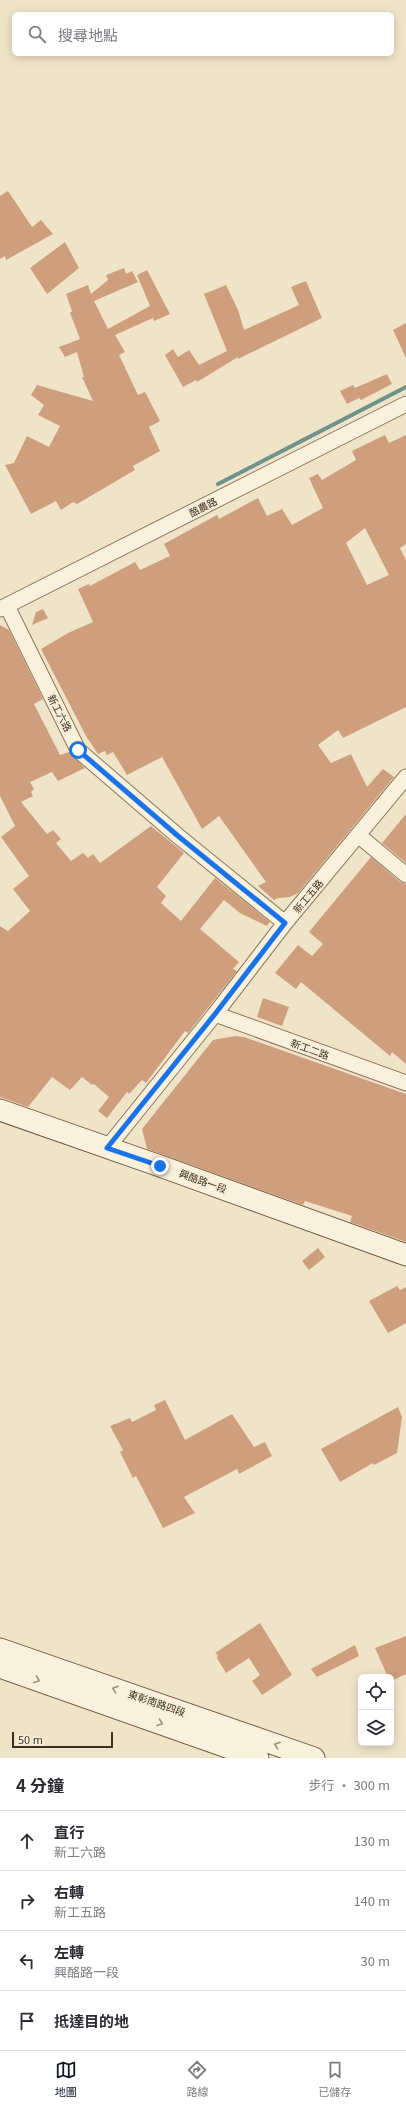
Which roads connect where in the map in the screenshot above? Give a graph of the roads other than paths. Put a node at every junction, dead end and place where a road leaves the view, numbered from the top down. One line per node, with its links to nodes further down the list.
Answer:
1 (406, 404): 2 (street, 酪農路)
2 (4, 608): 6 (street, 新工六路)
3 (406, 777): 4 (street, 新工五路)
4 (358, 835): 5 (street); 6 (street, 新工五路)
5 (406, 875)
6 (285, 923): 7 (street, 新工五路)
7 (215, 1014): 8 (street, 新工二路); 10 (street, 新工五路)
8 (406, 1083)
9 (0, 1110): 10 (street, 興酪路一段)
10 (107, 1148): 11 (street, 興酪路一段)
11 (406, 1255)
12 (0, 1649): 15 (street, 東彰南路四段, one-way to 12)
13 (0, 1668): 14 (street, 東彰南路四段, one-way to 14)
14 (258, 1758)
15 (314, 1758)

